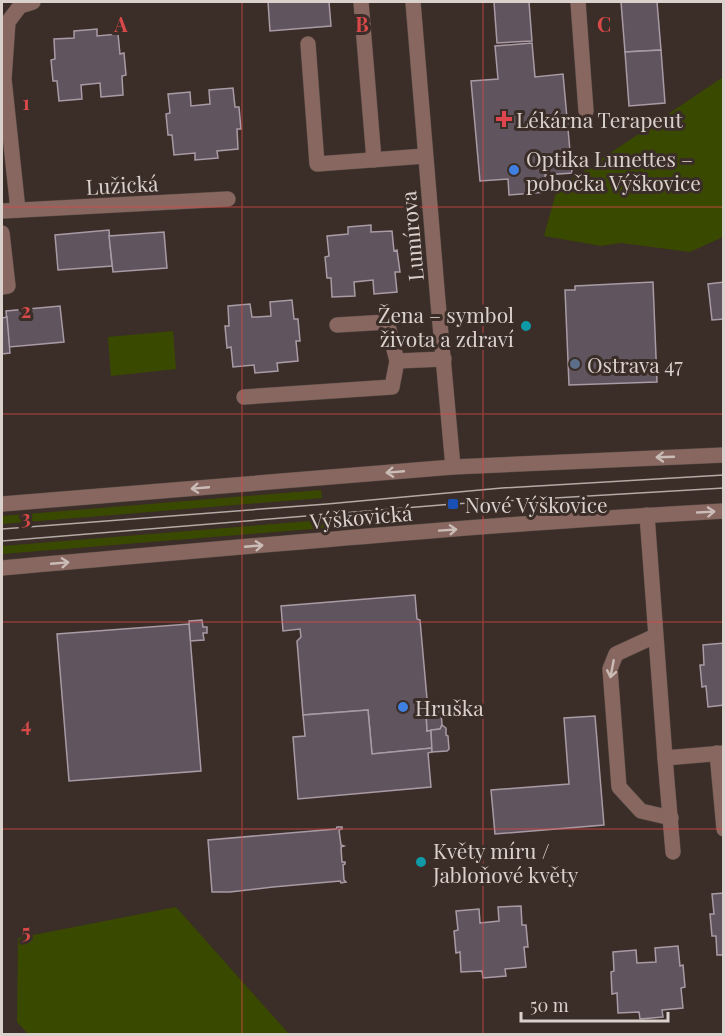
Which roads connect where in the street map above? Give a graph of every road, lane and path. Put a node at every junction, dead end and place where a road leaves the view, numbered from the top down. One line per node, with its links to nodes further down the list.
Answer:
1 (33, 2): 10 (street)
2 (361, 2): 8 (street)
3 (413, 2): 7 (street, Lumírova)
4 (578, 2): 6 (street)
5 (308, 44): 8 (street)
6 (586, 111)
7 (425, 156): 8 (street); 15 (street, Lumírova)
8 (374, 160)
9 (228, 199): 10 (street, Lužická)
10 (18, 210): 11 (street, Lužická)
11 (2, 211)
12 (2, 233): 13 (street)
13 (2, 287)
14 (337, 326): 16 (street)
15 (444, 359): 16 (street); 19 (street, Lumírova)
16 (397, 361): 17 (street)
17 (244, 398)
18 (723, 455): 19 (street, Výškovická, one-way to 19)
19 (453, 467): 20 (street, Výškovická, one-way to 20)
20 (2, 504)
21 (723, 511): 22 (street, Výškovická, one-way to 21)
22 (646, 515): 23 (street, Výškovická, one-way to 22); 24 (street)
23 (2, 568)
24 (655, 636): 26 (street); 27 (street, one-way to 27)
25 (720, 753): 26 (street); 28 (street)
26 (666, 758): 27 (street)
27 (671, 818): 29 (street)
28 (723, 829)
29 (673, 852)

